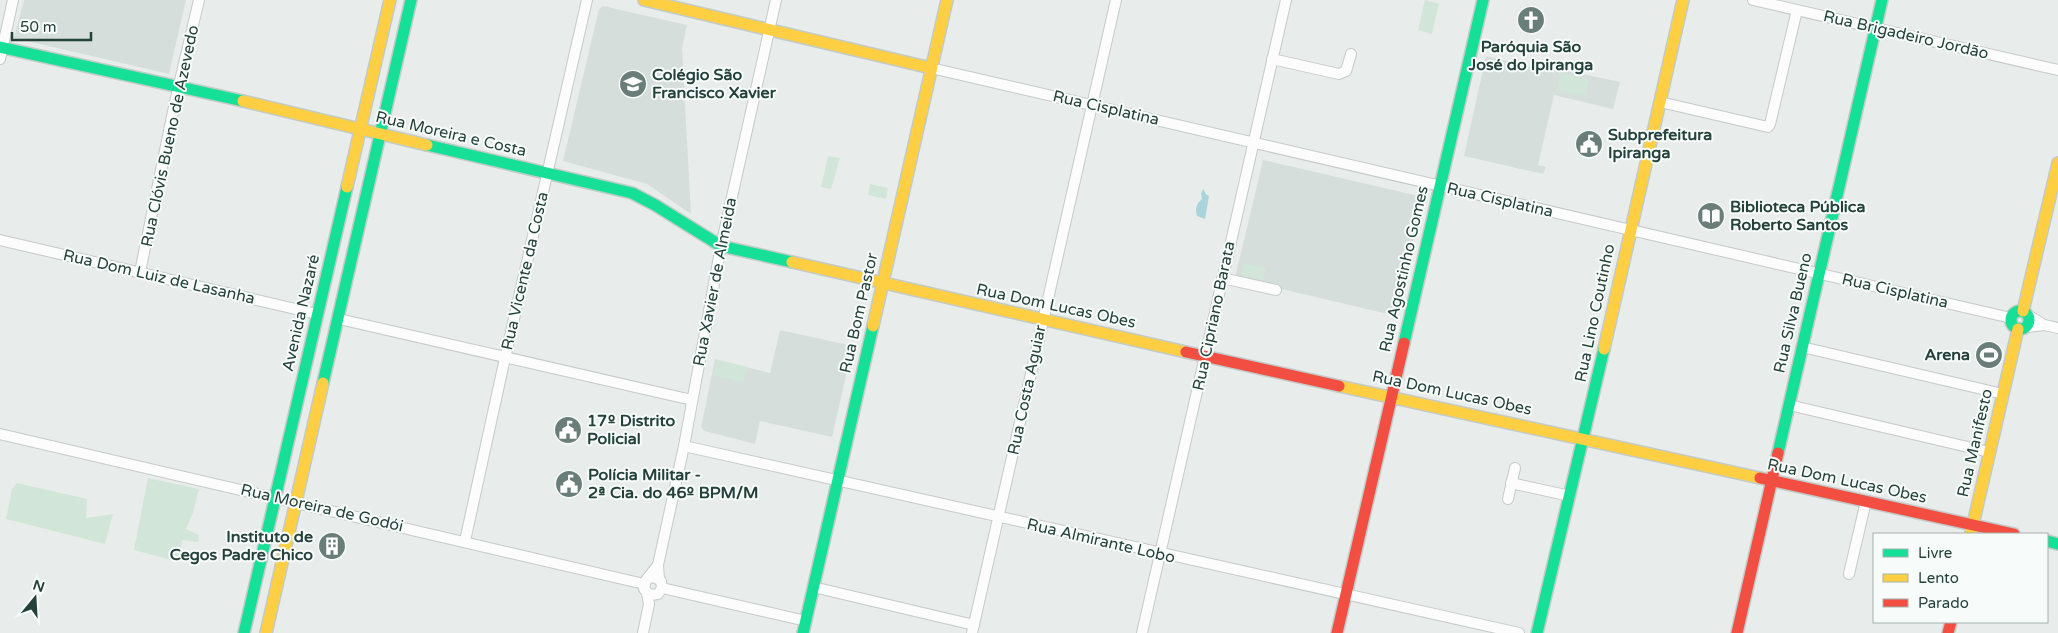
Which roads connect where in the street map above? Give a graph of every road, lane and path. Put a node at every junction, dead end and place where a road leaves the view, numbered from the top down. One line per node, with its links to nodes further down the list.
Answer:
1 (13, 0): 18 (street)
2 (199, 0): 23 (street, Rua Clóvis Bueno de Azevedo)
3 (390, 0): 26 (street, Avenida Nazaré)
4 (411, 0): 27 (street)
5 (588, 0): 30 (street, Rua Vicente da Costa)
6 (644, 0): 17 (street)
7 (776, 0): 17 (street, Rua Xavier de Almeida)
8 (947, 0): 21 (street, Rua Bom Pastor)
9 (1116, 0): 25 (street, Rua Costa Aguiar)
10 (1286, 0): 20 (street, Rua Cipriano Barata)
11 (1483, 0): 31 (street, Rua Agostinho Gomes)
12 (1683, 0): 24 (street, Rua Lino Coutinho)
13 (1753, 0): 15 (street, Rua Brigadeiro Jordão)
14 (1882, 0): 16 (street, Rua Silva Bueno)
15 (1796, 10): 16 (street, Rua Brigadeiro Jordão); 24 (street)
16 (1876, 28): 22 (street, Rua Brigadeiro Jordão); 36 (street, Rua Silva Bueno)
17 (770, 29): 21 (street); 34 (street, Rua Xavier de Almeida)
18 (1, 51): 23 (street, Rua Moreira e Costa)
19 (1351, 54): 20 (street)
20 (1272, 59): 28 (street, Rua Cipriano Barata)
21 (931, 68): 25 (street, Rua Cisplatina); 38 (street, Rua Bom Pastor)
22 (2058, 70)
23 (178, 86): 26 (street, Rua Moreira e Costa); 35 (street, Rua Clóvis Bueno de Azevedo)
24 (1660, 102): 32 (street, Rua Lino Coutinho)
25 (1092, 105): 28 (street, Rua Cisplatina); 43 (street, Rua Costa Aguiar)
26 (360, 130): 27 (street, Rua Moreira e Costa); 40 (street, Avenida Nazaré)
27 (381, 134): 30 (street, Rua Moreira e Costa); 42 (street)
28 (1253, 142): 31 (street, Rua Cisplatina); 37 (street, Rua Cipriano Barata)
29 (2058, 163): 44 (street, Rua Manifesto)
30 (548, 174): 34 (street, Rua Moreira e Costa); 48 (street, Rua Vicente da Costa)
31 (1440, 186): 32 (street, Rua Cisplatina); 50 (street, Rua Agostinho Gomes)
32 (1630, 230): 36 (street, Rua Cisplatina); 54 (street, Rua Lino Coutinho)
33 (0, 240): 35 (street, Rua Dom Luiz de Lasanha)
34 (722, 246): 38 (street, Rua Moreira e Costa); 51 (street, Rua Xavier de Almeida)
35 (140, 272): 40 (street, Rua Dom Luiz de Lasanha)
36 (1819, 274): 41 (street, Rua Cisplatina); 46 (street, Rua Silva Bueno)
37 (1222, 278): 39 (street); 47 (street, Rua Cipriano Barata)
38 (882, 284): 43 (street, Rua Dom Lucas Obes); 59 (street, Rua Bom Pastor)
39 (1276, 290)
40 (317, 314): 62 (street, Avenida Nazaré)
41 (2011, 318): 44 (street)
42 (339, 319): 48 (street); 65 (street)
43 (1043, 319): 47 (street, Rua Dom Lucas Obes); 66 (street, Rua Costa Aguiar)
44 (2024, 320): 45 (street); 49 (street, Rua Manifesto)
45 (2058, 328)
46 (1802, 347): 49 (street); 52 (street, Rua Silva Bueno)
47 (1206, 355): 50 (street, Rua Dom Lucas Obes); 70 (street, Rua Cipriano Barata)
48 (505, 358): 51 (street); 69 (street, Rua Vicente da Costa)
49 (2003, 394): 56 (street, Rua Manifesto)
50 (1393, 398): 54 (street, Rua Dom Lucas Obes); 74 (street, Rua Agostinho Gomes)
51 (692, 400): 55 (street, Rua Xavier de Almeida)
52 (1788, 405): 56 (street); 58 (street, Rua Silva Bueno)
53 (0, 434): 62 (street, Rua Moreira de Godói)
54 (1584, 438): 58 (street, Rua Dom Lucas Obes); 61 (street, Rua Lino Coutinho)
55 (684, 446): 59 (street, Rua Almirante Lobo); 72 (street, Rua Xavier de Almeida)
56 (1989, 452): 67 (street, Rua Manifesto)
57 (1515, 468): 60 (street)
58 (1771, 481): 64 (street, Rua Dom Lucas Obes); 85 (street, Rua Silva Bueno)
59 (838, 482): 66 (street, Rua Almirante Lobo); 73 (street, Rua Bom Pastor)
60 (1512, 483): 61 (street); 63 (street)
61 (1570, 496): 84 (street, Rua Lino Coutinho)
62 (275, 497): 65 (street, Rua Moreira de Godói); 77 (street, Avenida Nazaré)
63 (1508, 499)
64 (1866, 501): 67 (street, Rua Dom Lucas Obes); 71 (street)
65 (296, 502): 69 (street, Rua Moreira de Godói); 78 (street)
66 (999, 517): 70 (street, Rua Almirante Lobo); 76 (street, Rua Costa Aguiar)
67 (1972, 530): 68 (street, Rua Dom Lucas Obes)
68 (2004, 533)
69 (465, 542): 72 (street, Rua Moreira de Godói)
70 (1160, 554): 74 (street, Rua Almirante Lobo); 81 (street, Rua Cipriano Barata)
71 (1849, 574)
72 (653, 586): 75 (street, Rua Moreira de Godói); 79 (street, Rua Xavier de Almeida)
73 (813, 587): 75 (street, Rua Bom Pastor); 76 (street)
74 (1346, 595): 82 (street, Rua Agostinho Gomes); 83 (street, Rua Almirante Lobo)
75 (806, 621): 80 (street, Rua Bom Pastor)
76 (973, 629)
77 (244, 633)
78 (266, 633)
79 (643, 633)
80 (803, 633)
81 (1142, 633)
82 (1337, 633)
83 (1519, 633)
84 (1537, 633)
85 (1736, 633)

